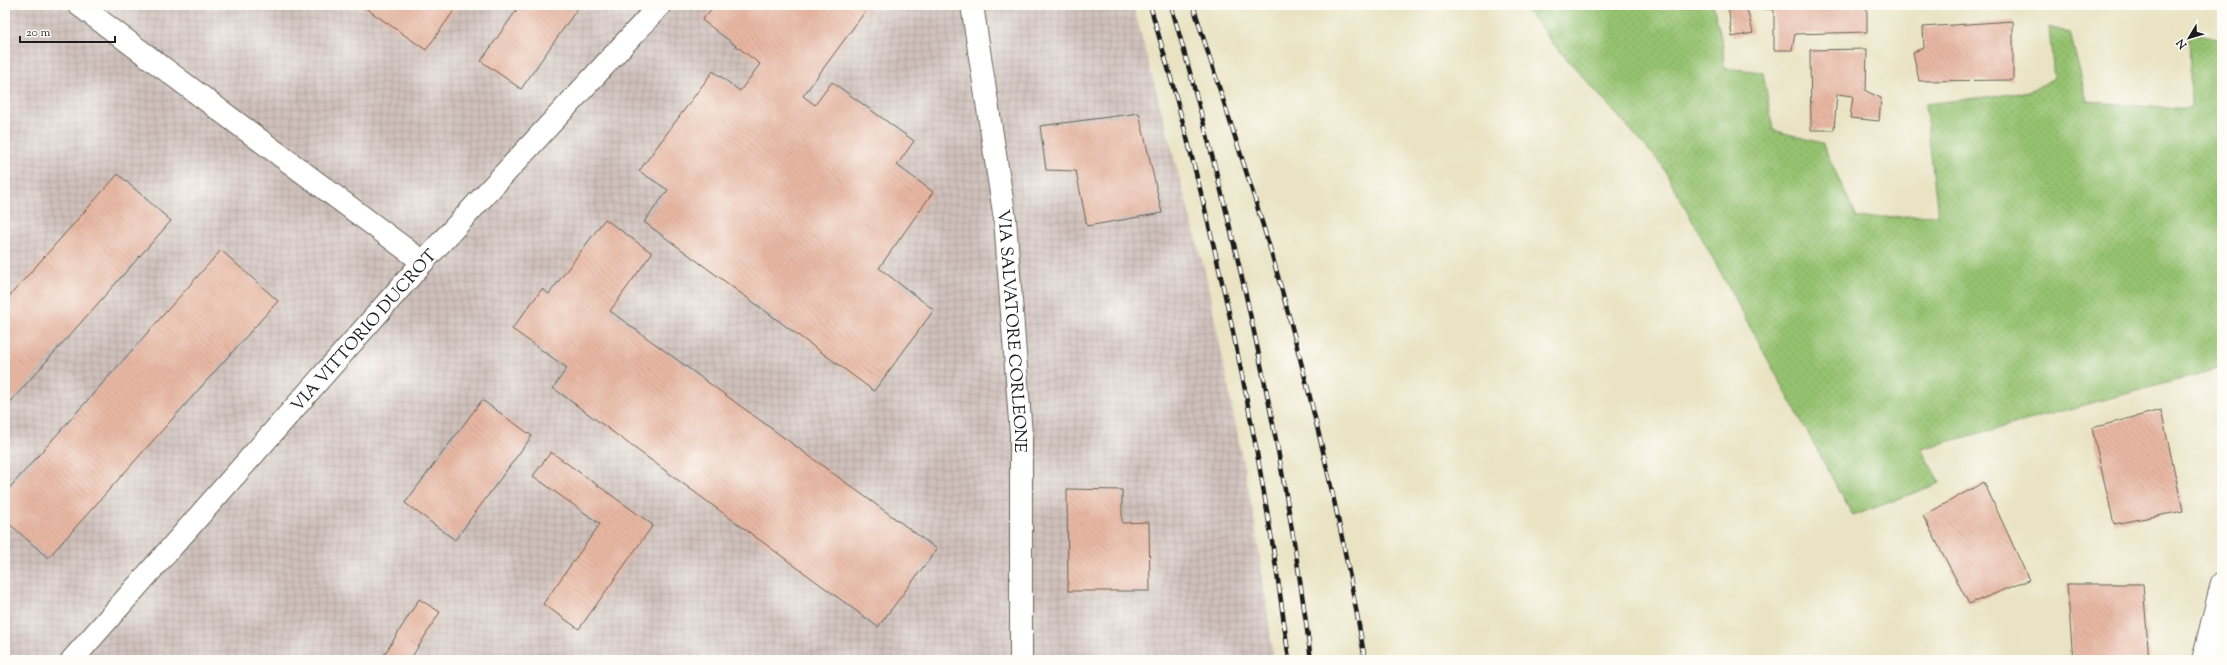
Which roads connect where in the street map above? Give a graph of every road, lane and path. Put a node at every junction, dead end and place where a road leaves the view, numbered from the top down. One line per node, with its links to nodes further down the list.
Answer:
1 (79, 5): 4 (street)
2 (660, 5): 4 (street, VIA VITTORIO DUCROT)
3 (972, 5): 7 (street, VIA SALVATORE CORLEONE)
4 (423, 262): 6 (street, VIA VITTORIO DUCROT)
5 (2222, 583): 8 (street)
6 (72, 660)
7 (1021, 660)
8 (2203, 660)

